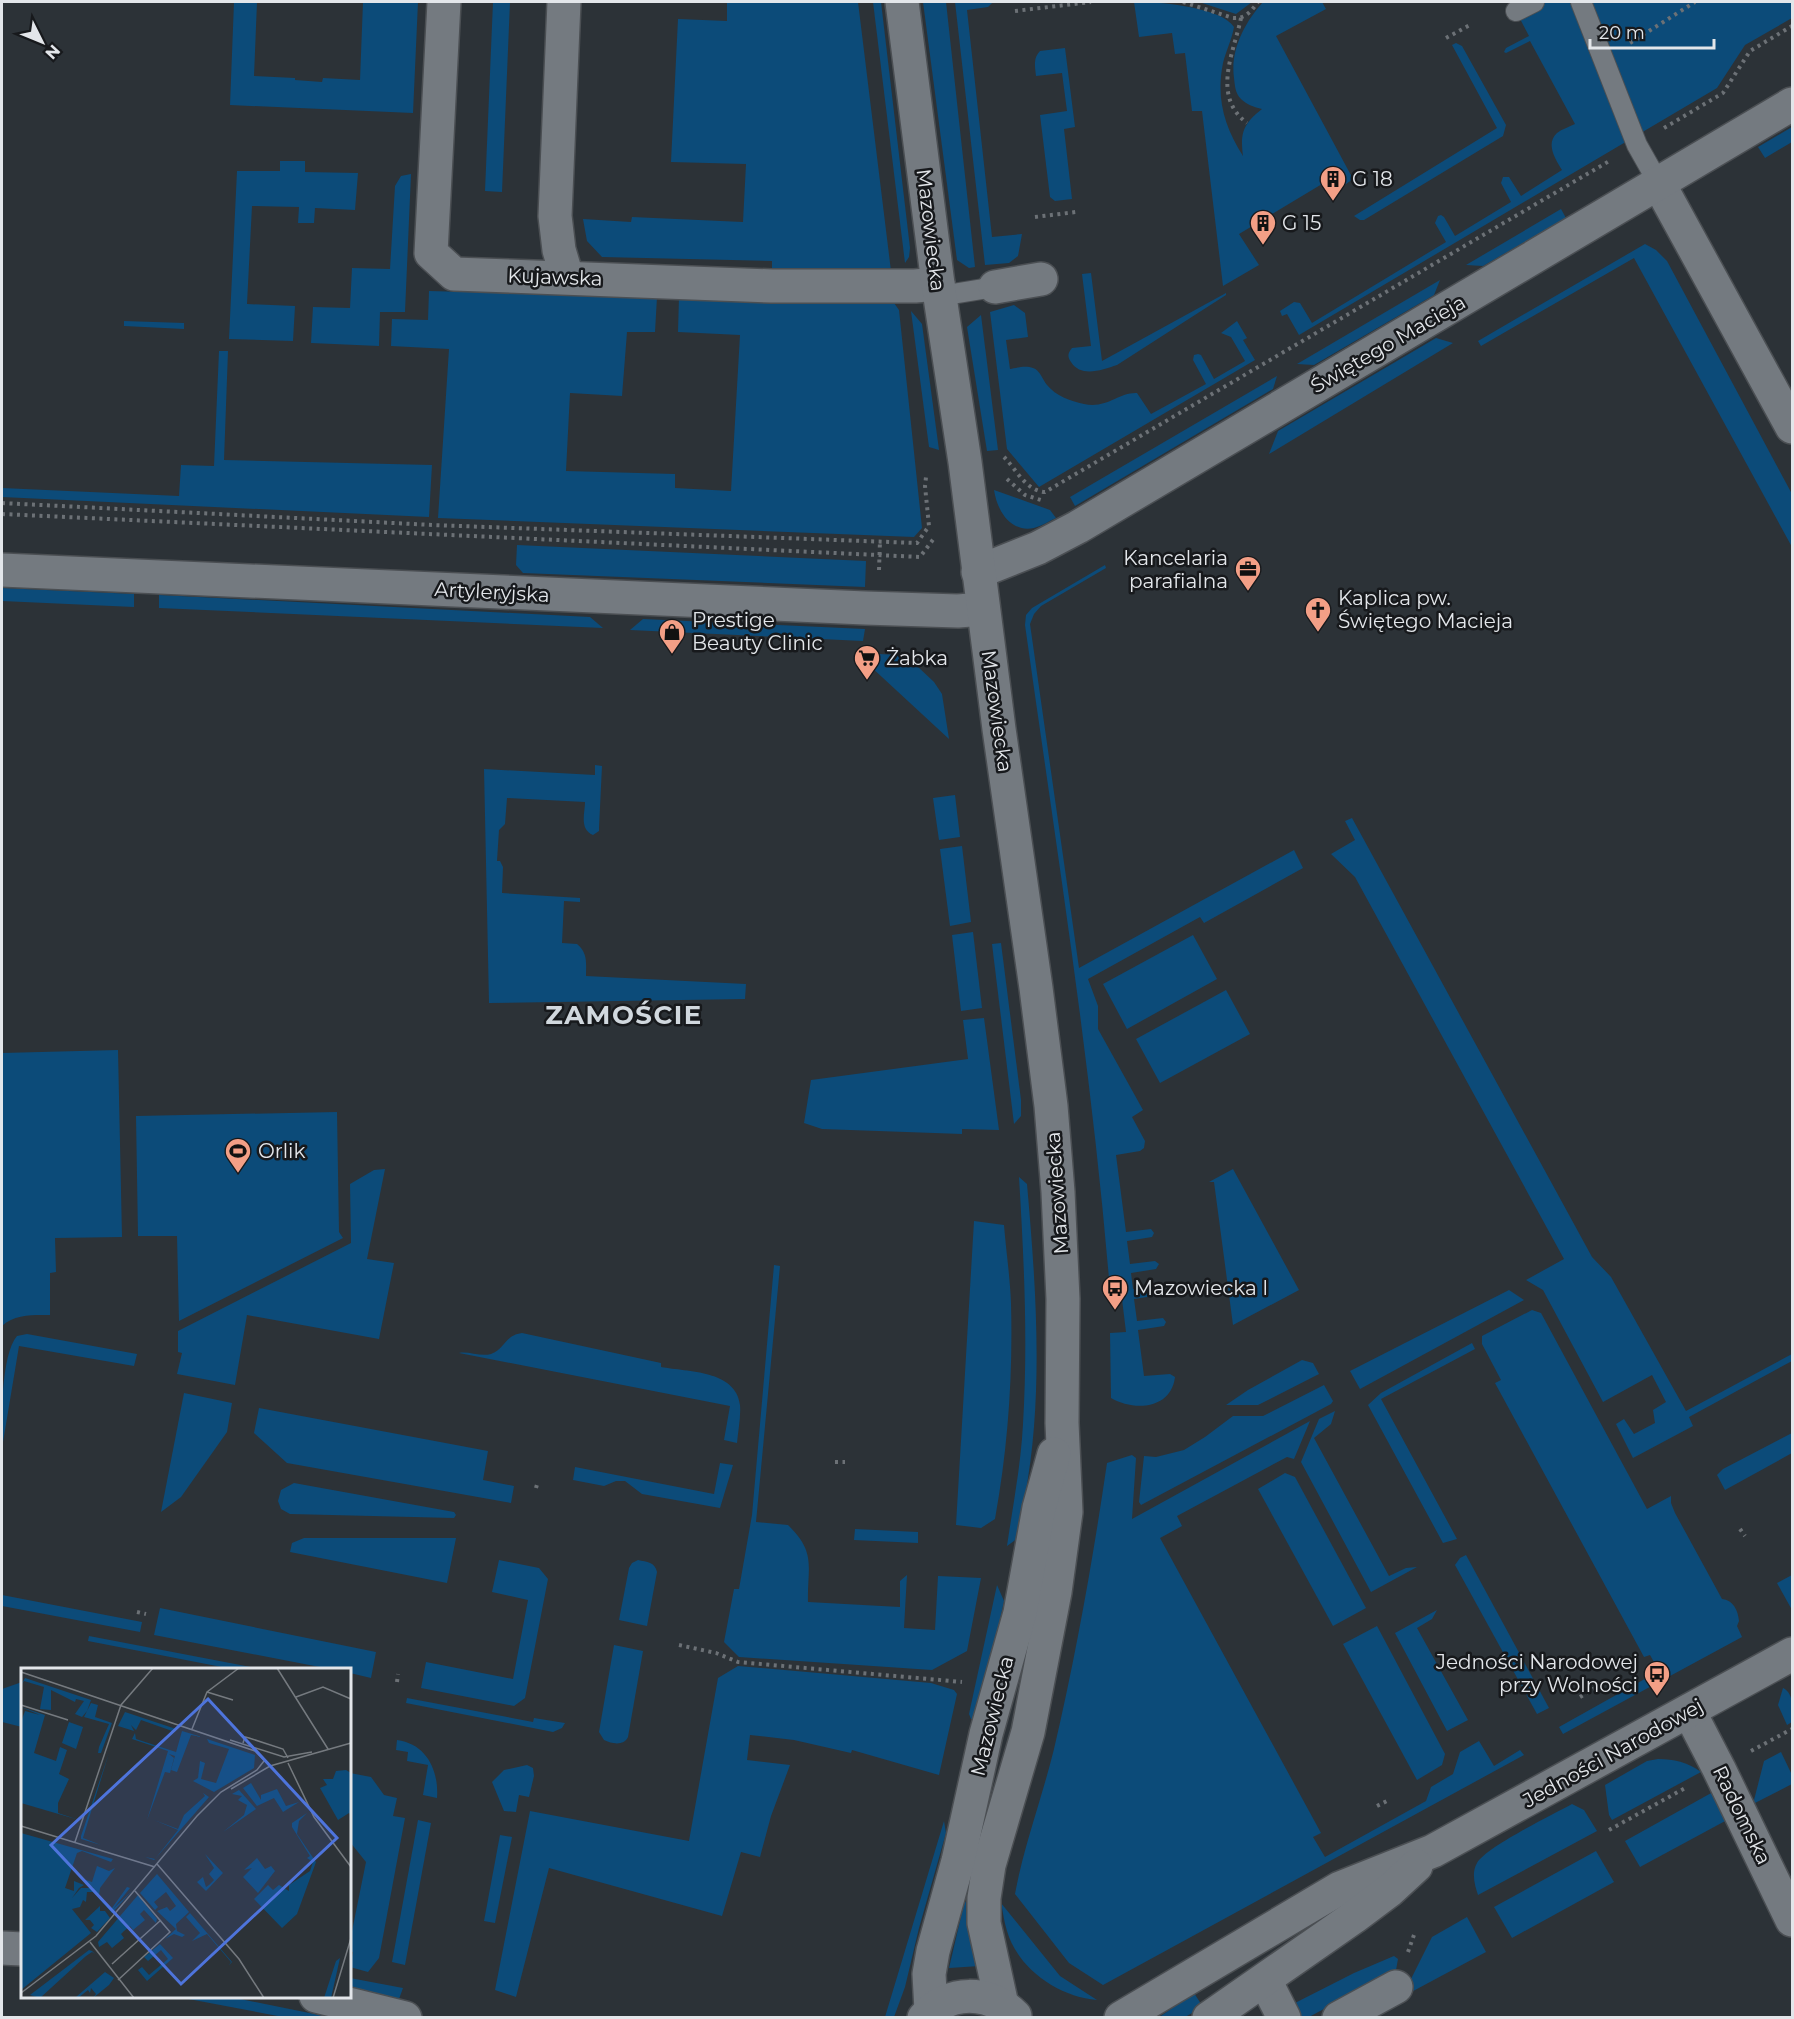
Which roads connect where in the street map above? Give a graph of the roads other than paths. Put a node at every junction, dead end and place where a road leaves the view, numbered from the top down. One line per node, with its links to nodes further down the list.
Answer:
1 (444, 2): 9 (street, Kujawska)
2 (564, 2): 9 (street)
3 (902, 2): 12 (street, Mazowiecka)
4 (1534, 2): 6 (lane)
5 (1581, 2): 8 (lane)
6 (1516, 11)
7 (1792, 104): 8 (street, Świętego Macieja)
8 (1659, 184): 13 (street); 15 (street, Świętego Macieja)
9 (567, 277): 12 (street, Kujawska)
10 (1041, 279): 11 (street)
11 (995, 287): 12 (lane)
12 (939, 290): 15 (street, Mazowiecka)
13 (1792, 427)
14 (2, 570): 16 (street, Artyleryjska)
15 (978, 572): 16 (street, Mazowiecka)
16 (983, 609): 17 (street, Mazowiecka)
17 (1062, 1423): 27 (street, Mazowiecka); 28 (street, Mazowiecka)
18 (1792, 1654): 19 (street, Jedności Narodowej)
19 (1689, 1712): 20 (street, Jedności Narodowej); 21 (street, Radomska)
20 (1433, 1851): 24 (street, Jedności Narodowej); 30 (street, Jedności Narodowej)
21 (1792, 1920)
22 (2, 1948): 23 (street)
23 (21, 1949)
24 (1264, 1980): 31 (street, Jedności Narodowej); 32 (street)
25 (1396, 1987): 33 (street)
26 (324, 1998): 29 (street)
27 (927, 2014): 28 (street)
28 (1014, 2014)
29 (405, 2018)
30 (1121, 2018)
31 (1209, 2018)
32 (1284, 2018)
33 (1339, 2018)

